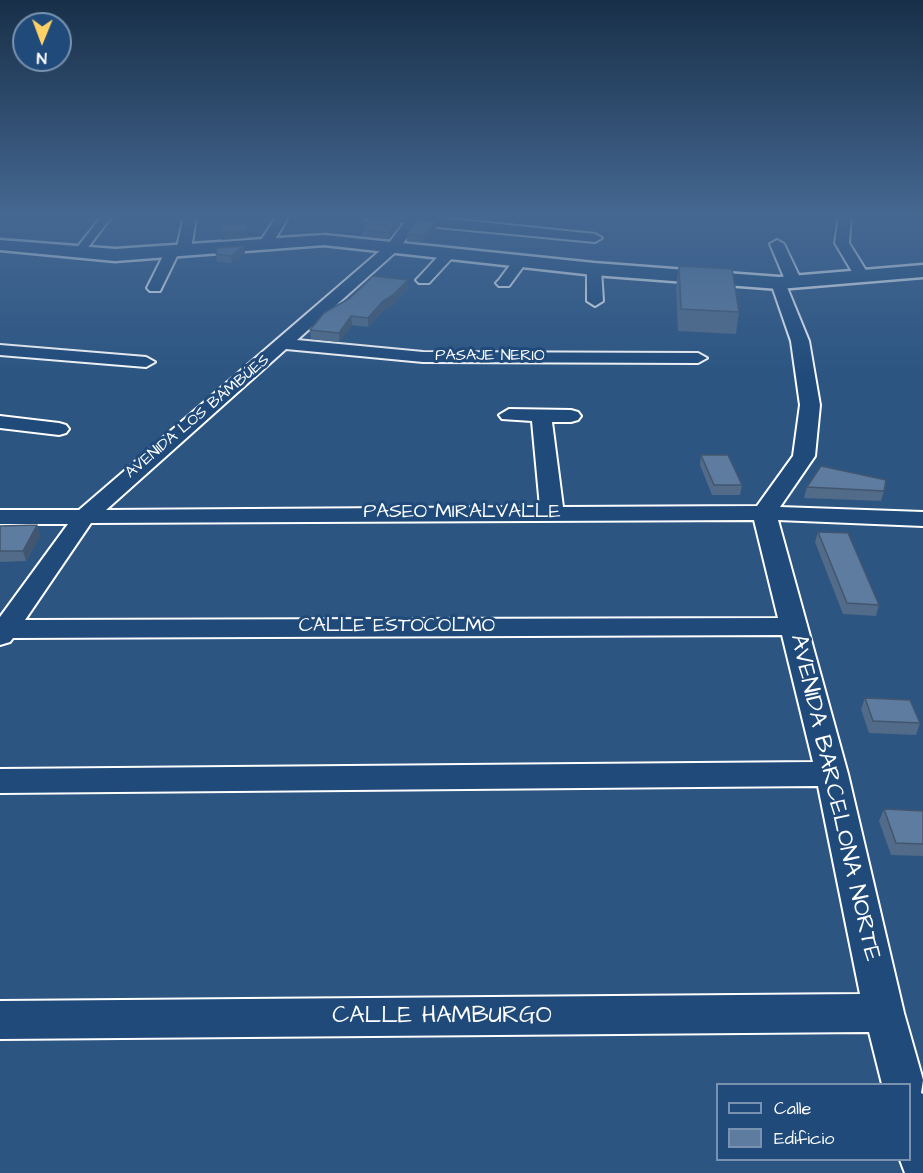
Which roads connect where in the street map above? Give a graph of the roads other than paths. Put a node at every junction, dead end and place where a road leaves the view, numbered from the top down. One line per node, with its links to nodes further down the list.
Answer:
1 (165, 271): 14 (street)
2 (366, 271): 16 (street, AVENIDA LOS BAMBÚES)
3 (433, 271): 11 (street)
4 (513, 271): 13 (street)
5 (594, 271): 15 (street)
6 (620, 271): 12 (street)
7 (784, 271): 12 (street)
8 (858, 271): 10 (street)
9 (923, 271): 10 (street)
10 (862, 277): 12 (street)
11 (424, 280)
12 (787, 282): 26 (street)
13 (504, 283)
14 (155, 288)
15 (595, 301)
16 (283, 344): 18 (street, PASAJE NERIO); 27 (street, AVENIDA LOS BAMBÚES)
17 (0, 350): 19 (street)
18 (698, 358)
19 (146, 362)
20 (508, 415): 21 (street)
21 (541, 416): 22 (street); 25 (street)
22 (571, 416)
23 (0, 422): 24 (street)
24 (59, 429)
25 (552, 513): 26 (street, PASEO MIRALVALLE); 27 (street, PASEO MIRALVALLE)
26 (764, 513): 29 (street, PASEO MIRALVALLE); 30 (street, AVENIDA BARCELONA NORTE)
27 (85, 516): 28 (street, PASEO MIRALVALLE); 31 (street, AVENIDA LOS BAMBÚES)
28 (0, 517)
29 (923, 519)
30 (794, 626): 31 (street, CALLE ESTOCOLMO); 32 (street, AVENIDA BARCELONA NORTE)
31 (2, 631)
32 (832, 774): 33 (street); 34 (street, AVENIDA BARCELONA NORTE)
33 (0, 781)
34 (884, 1013): 35 (street, CALLE HAMBURGO); 36 (street, AVENIDA BARCELONA NORTE)
35 (0, 1020)
36 (903, 1083)
37 (911, 1117): 38 (street)
38 (923, 1162)

